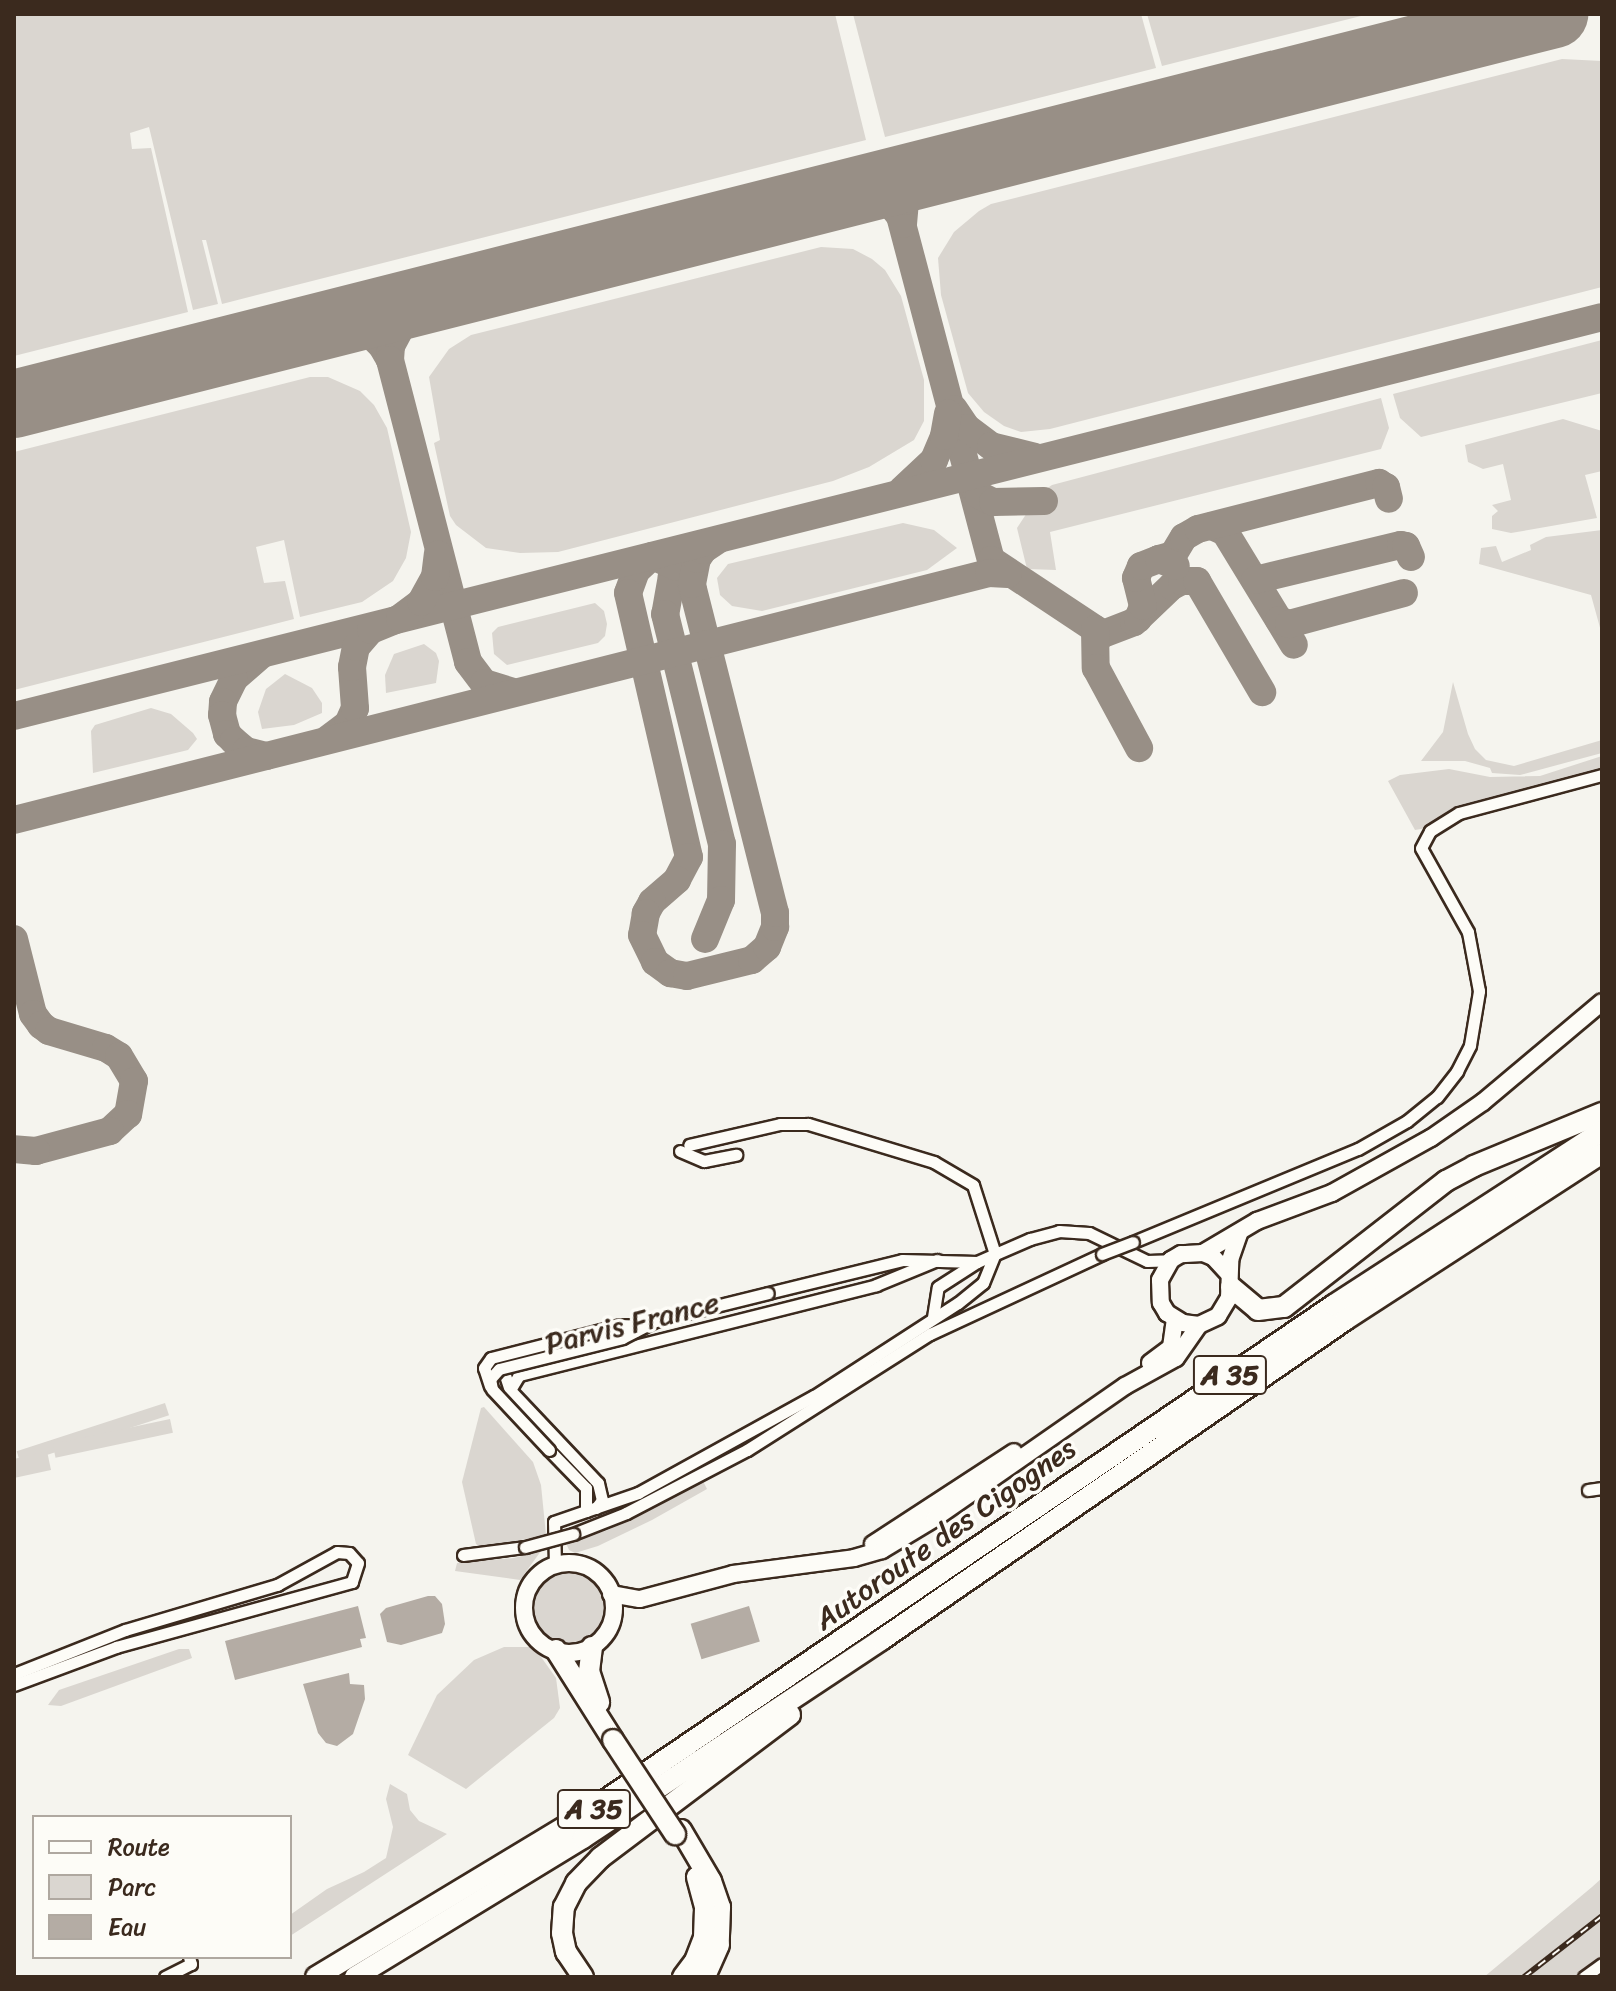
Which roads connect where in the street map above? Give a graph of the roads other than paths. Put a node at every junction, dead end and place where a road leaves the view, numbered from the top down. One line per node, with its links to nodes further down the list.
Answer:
1 (1602, 775): 28 (street, bridge)
2 (1602, 1002): 7 (street)
3 (1602, 1113): 13 (highway)
4 (1602, 1131): 44 (highway, Autoroute des Cigognes / A 35)
5 (1602, 1153): 34 (highway, Autoroute des Cigognes / A 35)
6 (736, 1155): 9 (street)
7 (1239, 1234): 8 (street); 13 (street)
8 (1203, 1253): 11 (street); 13 (street)
9 (995, 1254): 11 (street); 12 (street); 16 (street)
10 (937, 1260): 12 (street); 14 (street); 15 (street, Parvis France)
11 (1171, 1260): 17 (street)
12 (977, 1262): 16 (street)
13 (1230, 1280): 18 (street)
14 (765, 1298): 15 (street); 26 (street, bridge)
15 (774, 1312): 21 (street, Parvis France)
16 (933, 1317): 26 (street)
17 (1175, 1320): 18 (street); 20 (street)
18 (1199, 1325): 20 (street)
19 (504, 1372): 21 (street)
20 (1125, 1386): 22 (street)
21 (510, 1390): 26 (street)
22 (1063, 1429): 25 (street); 27 (street)
23 (1602, 1488): 24 (street)
24 (1588, 1490)
25 (943, 1496): 27 (street); 29 (street)
26 (591, 1510): 30 (street)
27 (935, 1518): 29 (street)
28 (463, 1555)
29 (828, 1560): 32 (street)
30 (555, 1565): 31 (street); 36 (street)
31 (611, 1594): 32 (street); 33 (street)
32 (664, 1595): 33 (street)
33 (611, 1625): 35 (street)
34 (881, 1640): 45 (highway, Autoroute des Cigognes / A 35); 46 (highway)
35 (592, 1647): 36 (street); 39 (highway)
36 (556, 1650): 39 (highway)
37 (14, 1674): 38 (street)
38 (14, 1685)
39 (616, 1739): 40 (highway, bridge)
40 (678, 1832): 47 (highway); 48 (highway)
41 (190, 1959): 43 (street)
42 (1602, 1964): 49 (street)
43 (165, 1977)
44 (316, 1977)
45 (355, 1977)
46 (583, 1977)
47 (683, 1977)
48 (705, 1977)
49 (1584, 1977)

